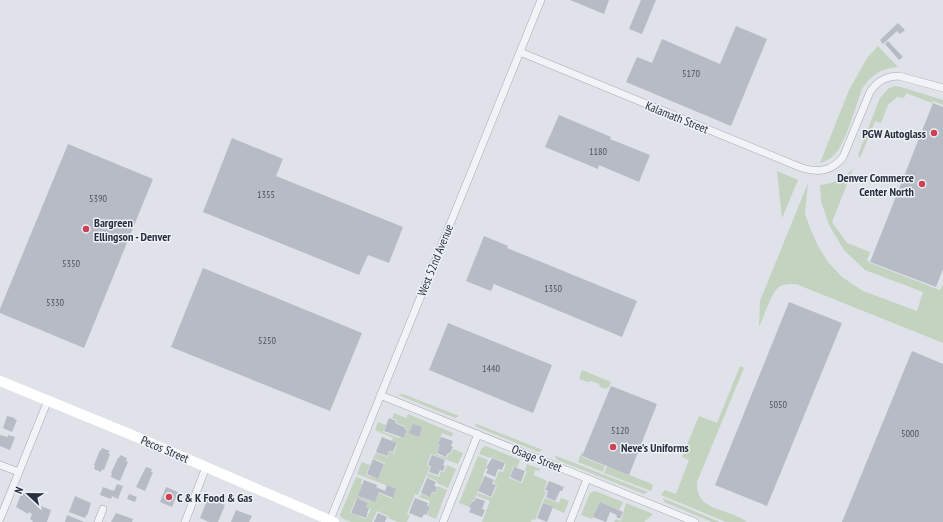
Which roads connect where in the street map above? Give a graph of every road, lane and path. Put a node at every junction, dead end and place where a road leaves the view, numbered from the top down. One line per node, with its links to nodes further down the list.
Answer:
1 (541, 0): 2 (street, West 52nd Avenue)
2 (520, 52): 3 (street, Kalamath Street); 5 (street, West 52nd Avenue)
3 (943, 88)
4 (0, 381): 6 (main road, Pecos Street)
5 (380, 395): 7 (street, Osage Street); 14 (street, West 52nd Avenue)
6 (48, 400): 9 (main road, Pecos Street); 10 (street)
7 (478, 434): 11 (street, Osage Street); 18 (street)
8 (0, 465): 10 (street)
9 (206, 467): 14 (main road, Pecos Street); 17 (street)
10 (19, 472): 13 (street)
11 (587, 478): 15 (street, Osage Street); 19 (street)
12 (103, 509): 16 (street)
13 (0, 519)
14 (332, 521)
15 (692, 521)
16 (98, 522)
17 (185, 522)
18 (443, 522)
19 (570, 522)

